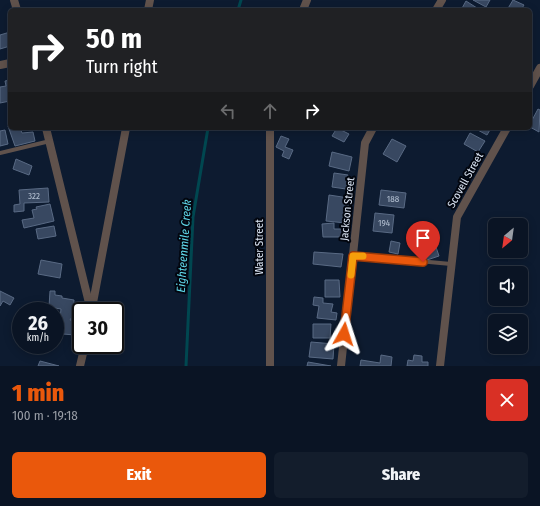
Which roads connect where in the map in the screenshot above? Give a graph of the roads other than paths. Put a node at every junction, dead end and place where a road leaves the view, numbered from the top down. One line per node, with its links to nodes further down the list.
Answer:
1 (540, 68): 2 (street)
2 (532, 82)
3 (47, 130): 8 (street)
4 (126, 130): 13 (street)
5 (270, 130): 16 (street, Water Street)
6 (372, 130): 10 (street, Jackson Street)
7 (505, 130): 11 (street, Scovell Street)
8 (50, 141): 9 (lane); 12 (street)
9 (0, 153)
10 (353, 256): 11 (lane); 17 (street, Jackson Street)
11 (451, 264): 18 (street, Scovell Street)
12 (89, 302)
13 (93, 302)
14 (83, 354): 15 (street)
15 (80, 366)
16 (270, 366)
17 (341, 366)
18 (440, 366)

